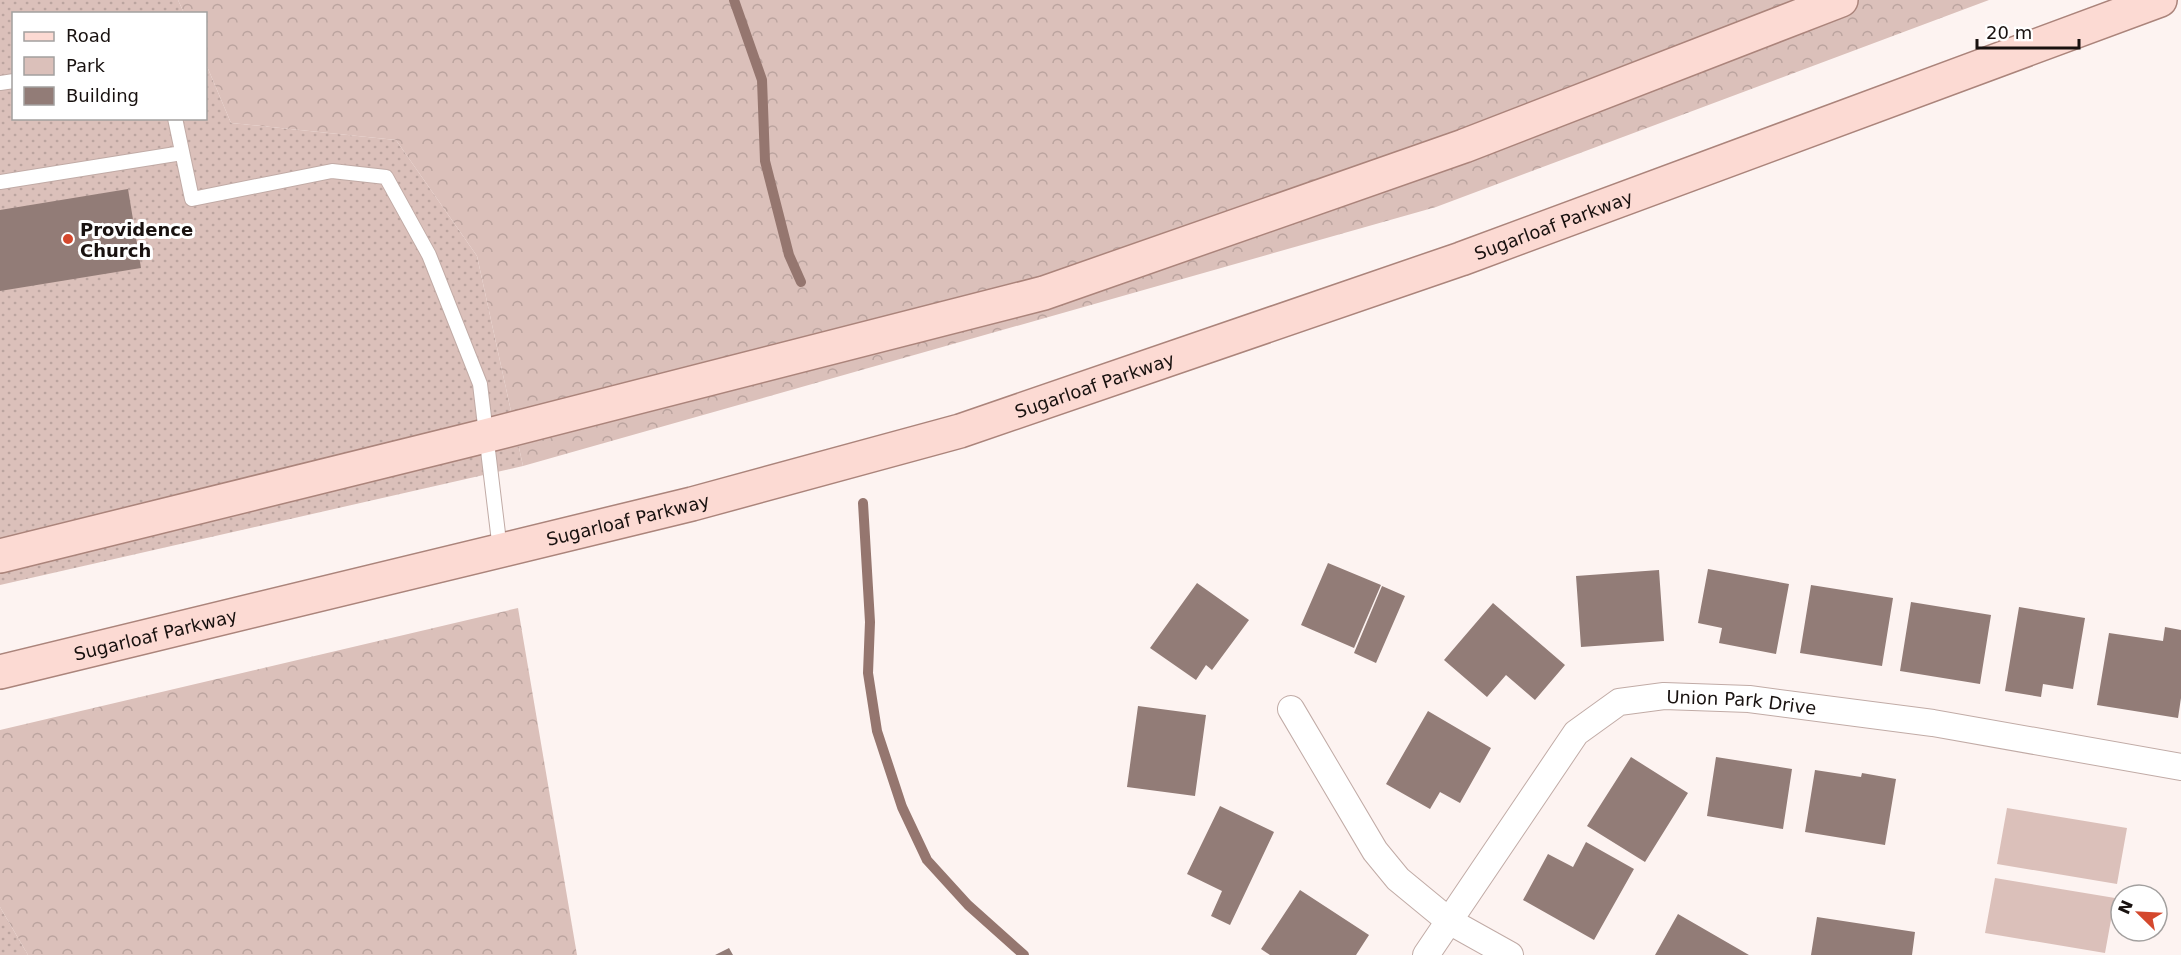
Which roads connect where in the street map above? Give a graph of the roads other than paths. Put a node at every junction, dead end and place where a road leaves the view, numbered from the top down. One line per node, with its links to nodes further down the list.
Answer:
1 (1841, 0): 6 (main road)
2 (2160, 0): 7 (main road, Sugarloaf Parkway)
3 (175, 120): 4 (lane)
4 (182, 153): 5 (lane); 6 (lane)
5 (0, 182)
6 (485, 436): 7 (lane); 8 (main road)
7 (500, 550): 9 (main road, Sugarloaf Parkway)
8 (0, 556)
9 (0, 672)
10 (1291, 709): 12 (street)
11 (2181, 767): 12 (street, Union Park Drive)
12 (1449, 921): 13 (street, Union Park Drive); 14 (street)
13 (1426, 955)
14 (1510, 955)

